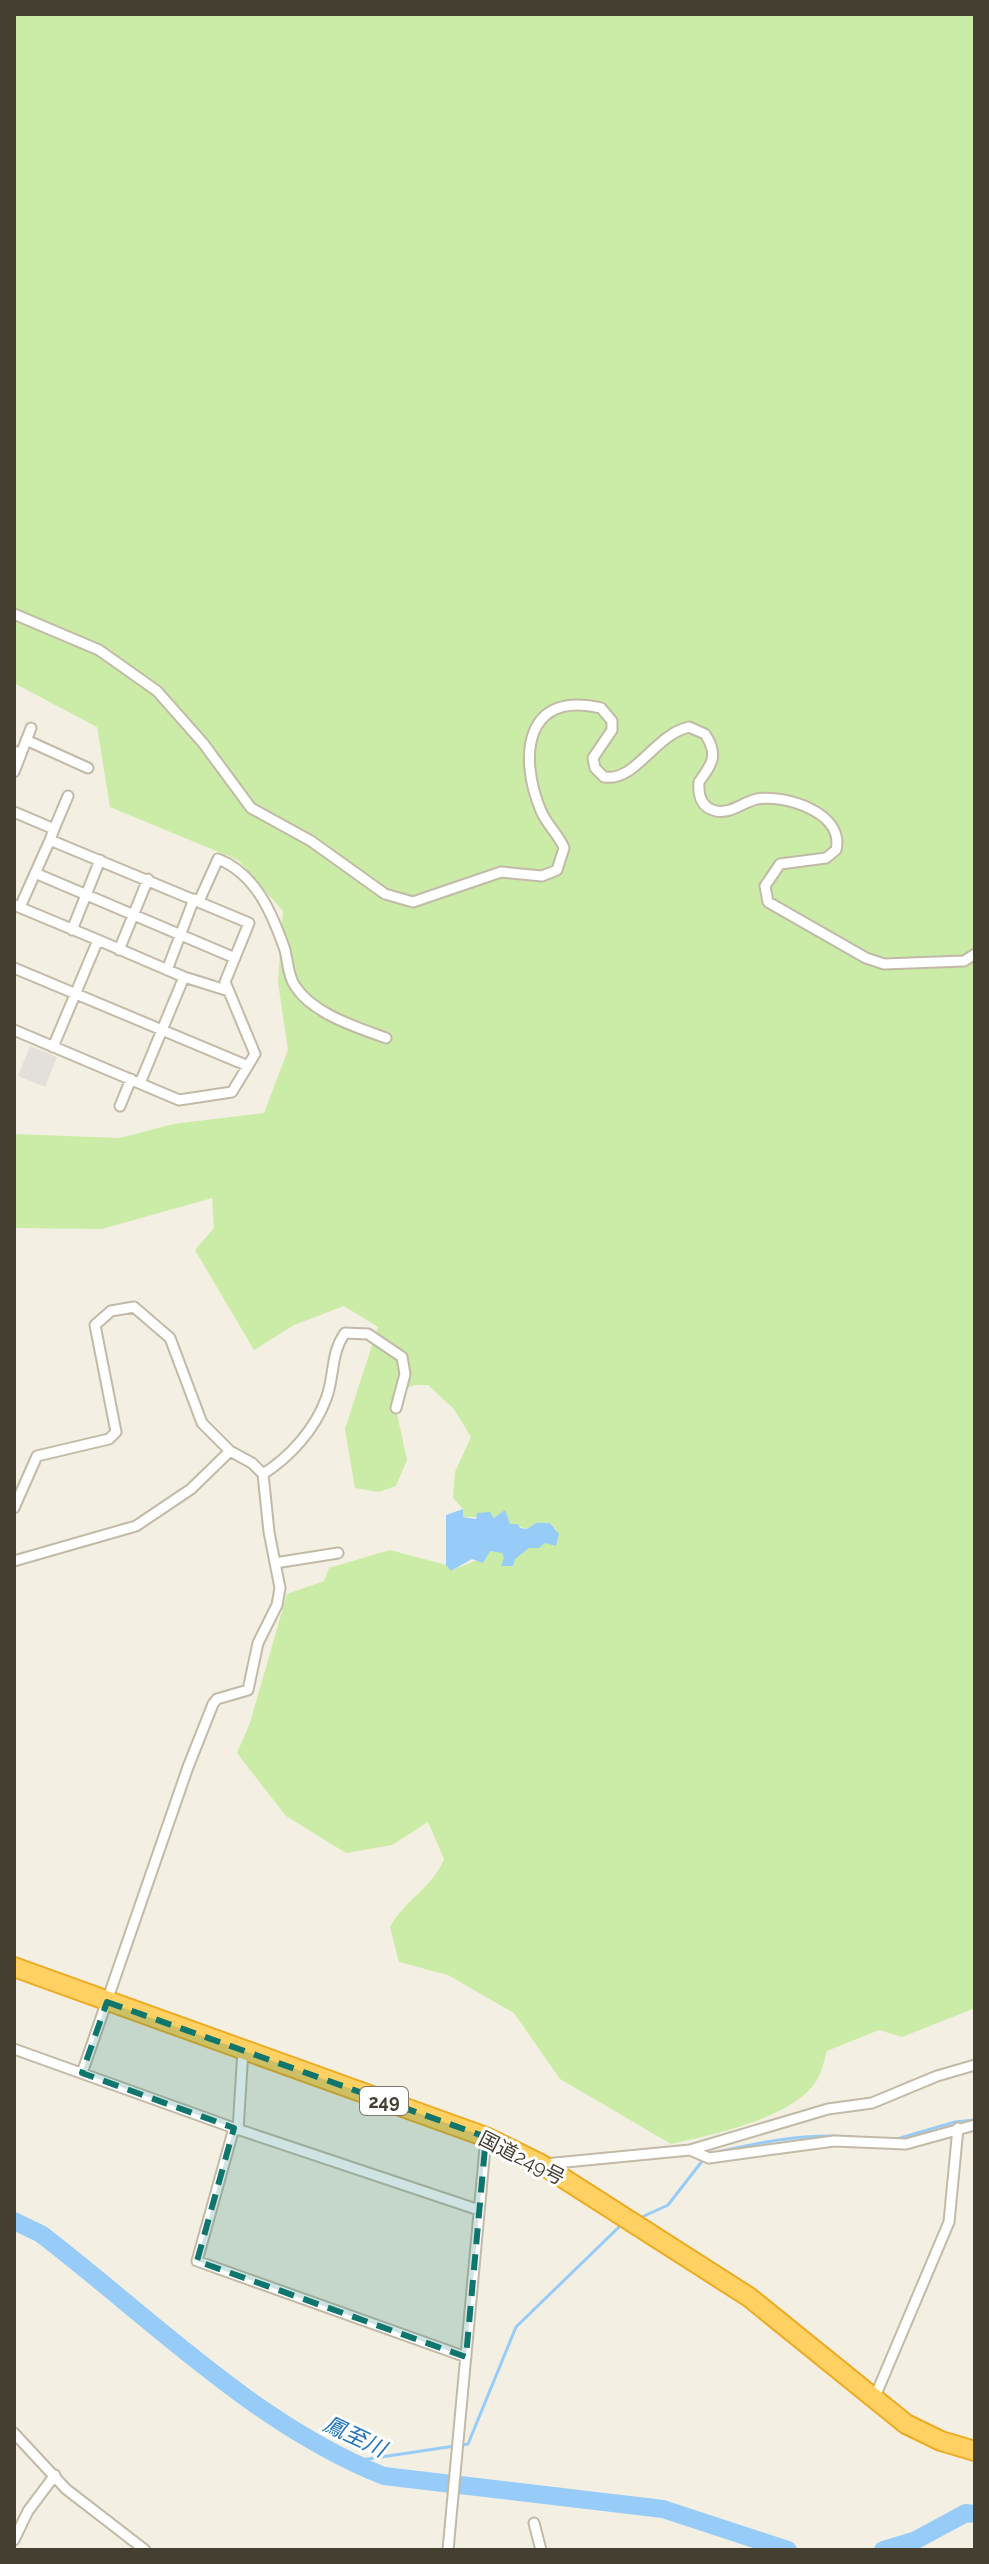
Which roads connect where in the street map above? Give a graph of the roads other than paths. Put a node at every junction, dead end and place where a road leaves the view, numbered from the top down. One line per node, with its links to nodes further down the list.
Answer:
1 (14, 614): 22 (street)
2 (31, 728): 3 (street)
3 (26, 740): 4 (street); 5 (street)
4 (17, 753): 6 (street)
5 (88, 768)
6 (14, 772)
7 (68, 796): 9 (street)
8 (14, 812): 9 (street)
9 (54, 829): 10 (street)
10 (50, 840): 11 (street); 12 (street)
11 (100, 860): 13 (street); 14 (street)
12 (35, 873): 14 (street); 16 (street)
13 (148, 879): 15 (street); 17 (street)
14 (86, 894): 17 (street); 18 (street)
15 (197, 900): 19 (street); 23 (street); 31 (street)
16 (17, 906): 18 (street)
17 (134, 915): 19 (street); 21 (street)
18 (72, 930): 20 (street)
19 (182, 934): 23 (street); 25 (street)
20 (98, 940): 21 (street); 28 (street)
21 (119, 950): 25 (street)
22 (975, 954)
23 (235, 958): 27 (street)
24 (14, 968): 28 (street)
25 (167, 970): 26 (street)
26 (184, 977): 27 (street); 30 (street)
27 (229, 991): 33 (street)
28 (75, 993): 30 (street); 32 (street)
29 (14, 1030): 32 (street)
30 (161, 1030): 33 (street); 34 (street)
31 (386, 1038)
32 (53, 1047): 34 (street)
33 (248, 1066): 34 (street)
34 (136, 1081): 35 (street)
35 (120, 1106)
36 (396, 1408): 38 (street)
37 (230, 1451): 38 (street); 39 (street); 41 (street)
38 (263, 1474): 42 (street)
39 (14, 1508)
40 (338, 1553): 42 (street)
41 (14, 1561)
42 (275, 1563): 44 (street)
43 (14, 1967): 44 (highway, 国道249号 / 249)
44 (107, 2002): 46 (highway, 国道249号 / 249); 48 (street)
45 (14, 2049): 48 (street)
46 (243, 2050): 51 (street); 52 (highway, 国道249号 / 249)
47 (975, 2065): 53 (street)
48 (82, 2073): 51 (street)
49 (975, 2125): 50 (street)
50 (958, 2128): 53 (street); 57 (street)
51 (236, 2129): 55 (street); 56 (street)
52 (486, 2137): 54 (highway, 国道249号 / 249); 55 (street)
53 (694, 2152): 54 (street)
54 (541, 2164): 57 (highway, 国道249号 / 249)
55 (479, 2210): 56 (street)
56 (466, 2357): 64 (street)
57 (874, 2399): 59 (highway, 国道249号 / 249)
58 (14, 2433): 60 (street)
59 (975, 2451)
60 (55, 2475): 62 (street); 63 (street)
61 (534, 2523): 65 (street)
62 (14, 2540)
63 (145, 2550)
64 (448, 2550)
65 (541, 2550)

